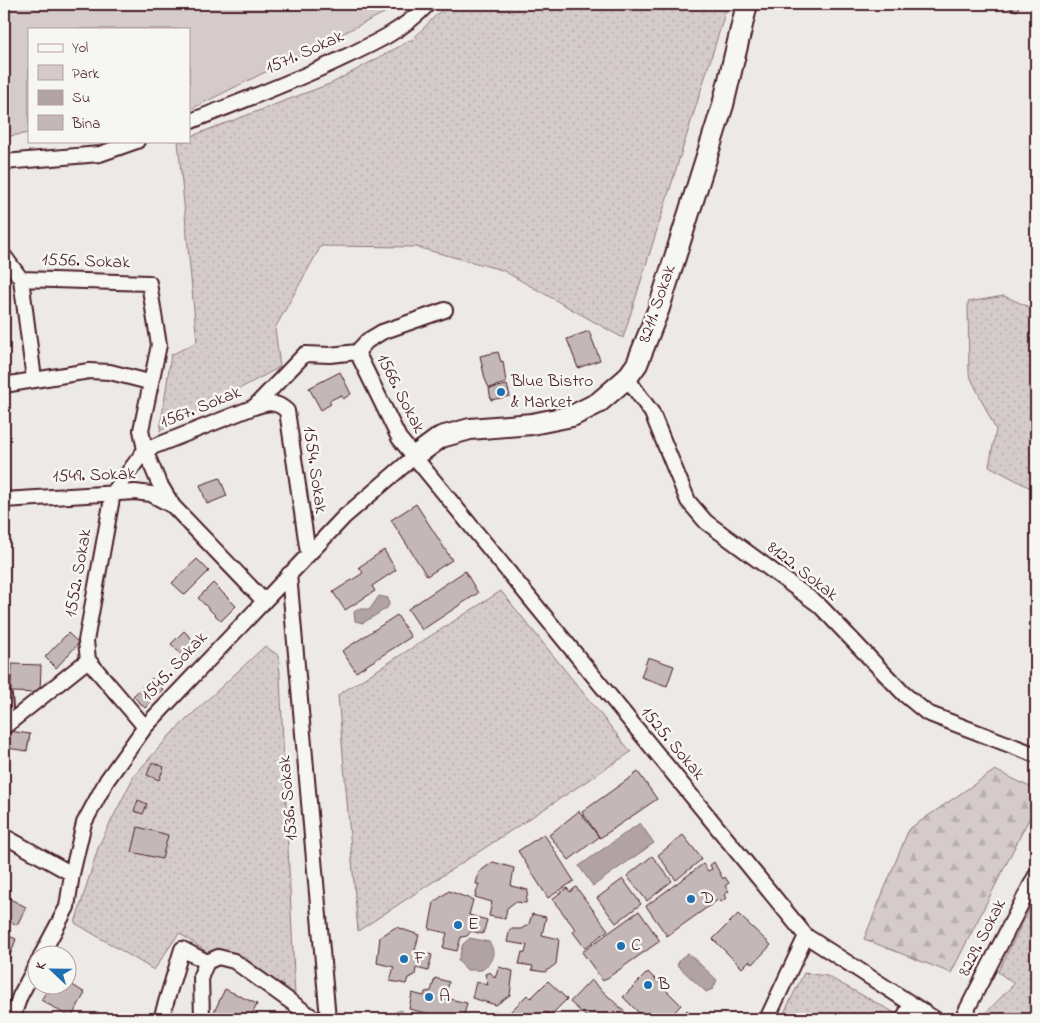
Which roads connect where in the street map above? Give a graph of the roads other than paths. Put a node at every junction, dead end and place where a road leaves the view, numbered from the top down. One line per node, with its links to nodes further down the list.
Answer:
1 (428, 4): 3 (street, 1571. Sokak)
2 (747, 4): 10 (street, 8211. Sokak)
3 (190, 122)
4 (134, 142): 5 (street)
5 (4, 162)
6 (4, 256): 7 (street)
7 (21, 279): 11 (street); 12 (street, 1556. Sokak)
8 (445, 310): 9 (street)
9 (357, 352): 15 (street, 1566. Sokak); 17 (street, 1566. Sokak)
10 (627, 378): 17 (street, 8211. Sokak); 28 (street, 8122. Sokak)
11 (34, 379): 12 (street); 13 (street)
12 (149, 382): 16 (street)
13 (4, 385)
14 (270, 402): 15 (street, 1567. Sokak); 21 (street, 1554. Sokak)
15 (254, 407): 16 (street, 1567. Sokak)
16 (145, 450): 18 (street); 20 (street)
17 (415, 456): 21 (street, 1545. Sokak); 32 (street, 1525. Sokak)
18 (113, 493): 19 (street, 1549. Sokak); 20 (street, 1549. Sokak); 24 (street, 1552. Sokak)
19 (4, 500)
20 (173, 506): 23 (street, 1549. Sokak)
21 (308, 553): 22 (street, 1545. Sokak)
22 (289, 574): 23 (street, 1545. Sokak); 41 (street, 1536. Sokak)
23 (263, 600): 27 (street, 1545. Sokak)
24 (88, 660): 26 (street); 27 (street)
25 (4, 696): 26 (street)
26 (5, 725)
27 (145, 727): 30 (street, 1545. Sokak)
28 (1036, 755)
29 (4, 836): 30 (street)
30 (72, 874): 33 (street, 1545. Sokak)
31 (1036, 875): 45 (street, 8229. Sokak)
32 (806, 936): 36 (street, 1525. Sokak); 42 (street)
33 (46, 946)
34 (207, 962): 38 (street); 39 (street); 40 (street)
35 (28, 981): 37 (street)
36 (911, 1004): 43 (street); 44 (street, 1525. Sokak)
37 (12, 1019)
38 (161, 1019)
39 (202, 1019)
40 (316, 1019)
41 (328, 1019)
42 (767, 1019)
43 (903, 1019)
44 (934, 1019)
45 (962, 1019)

